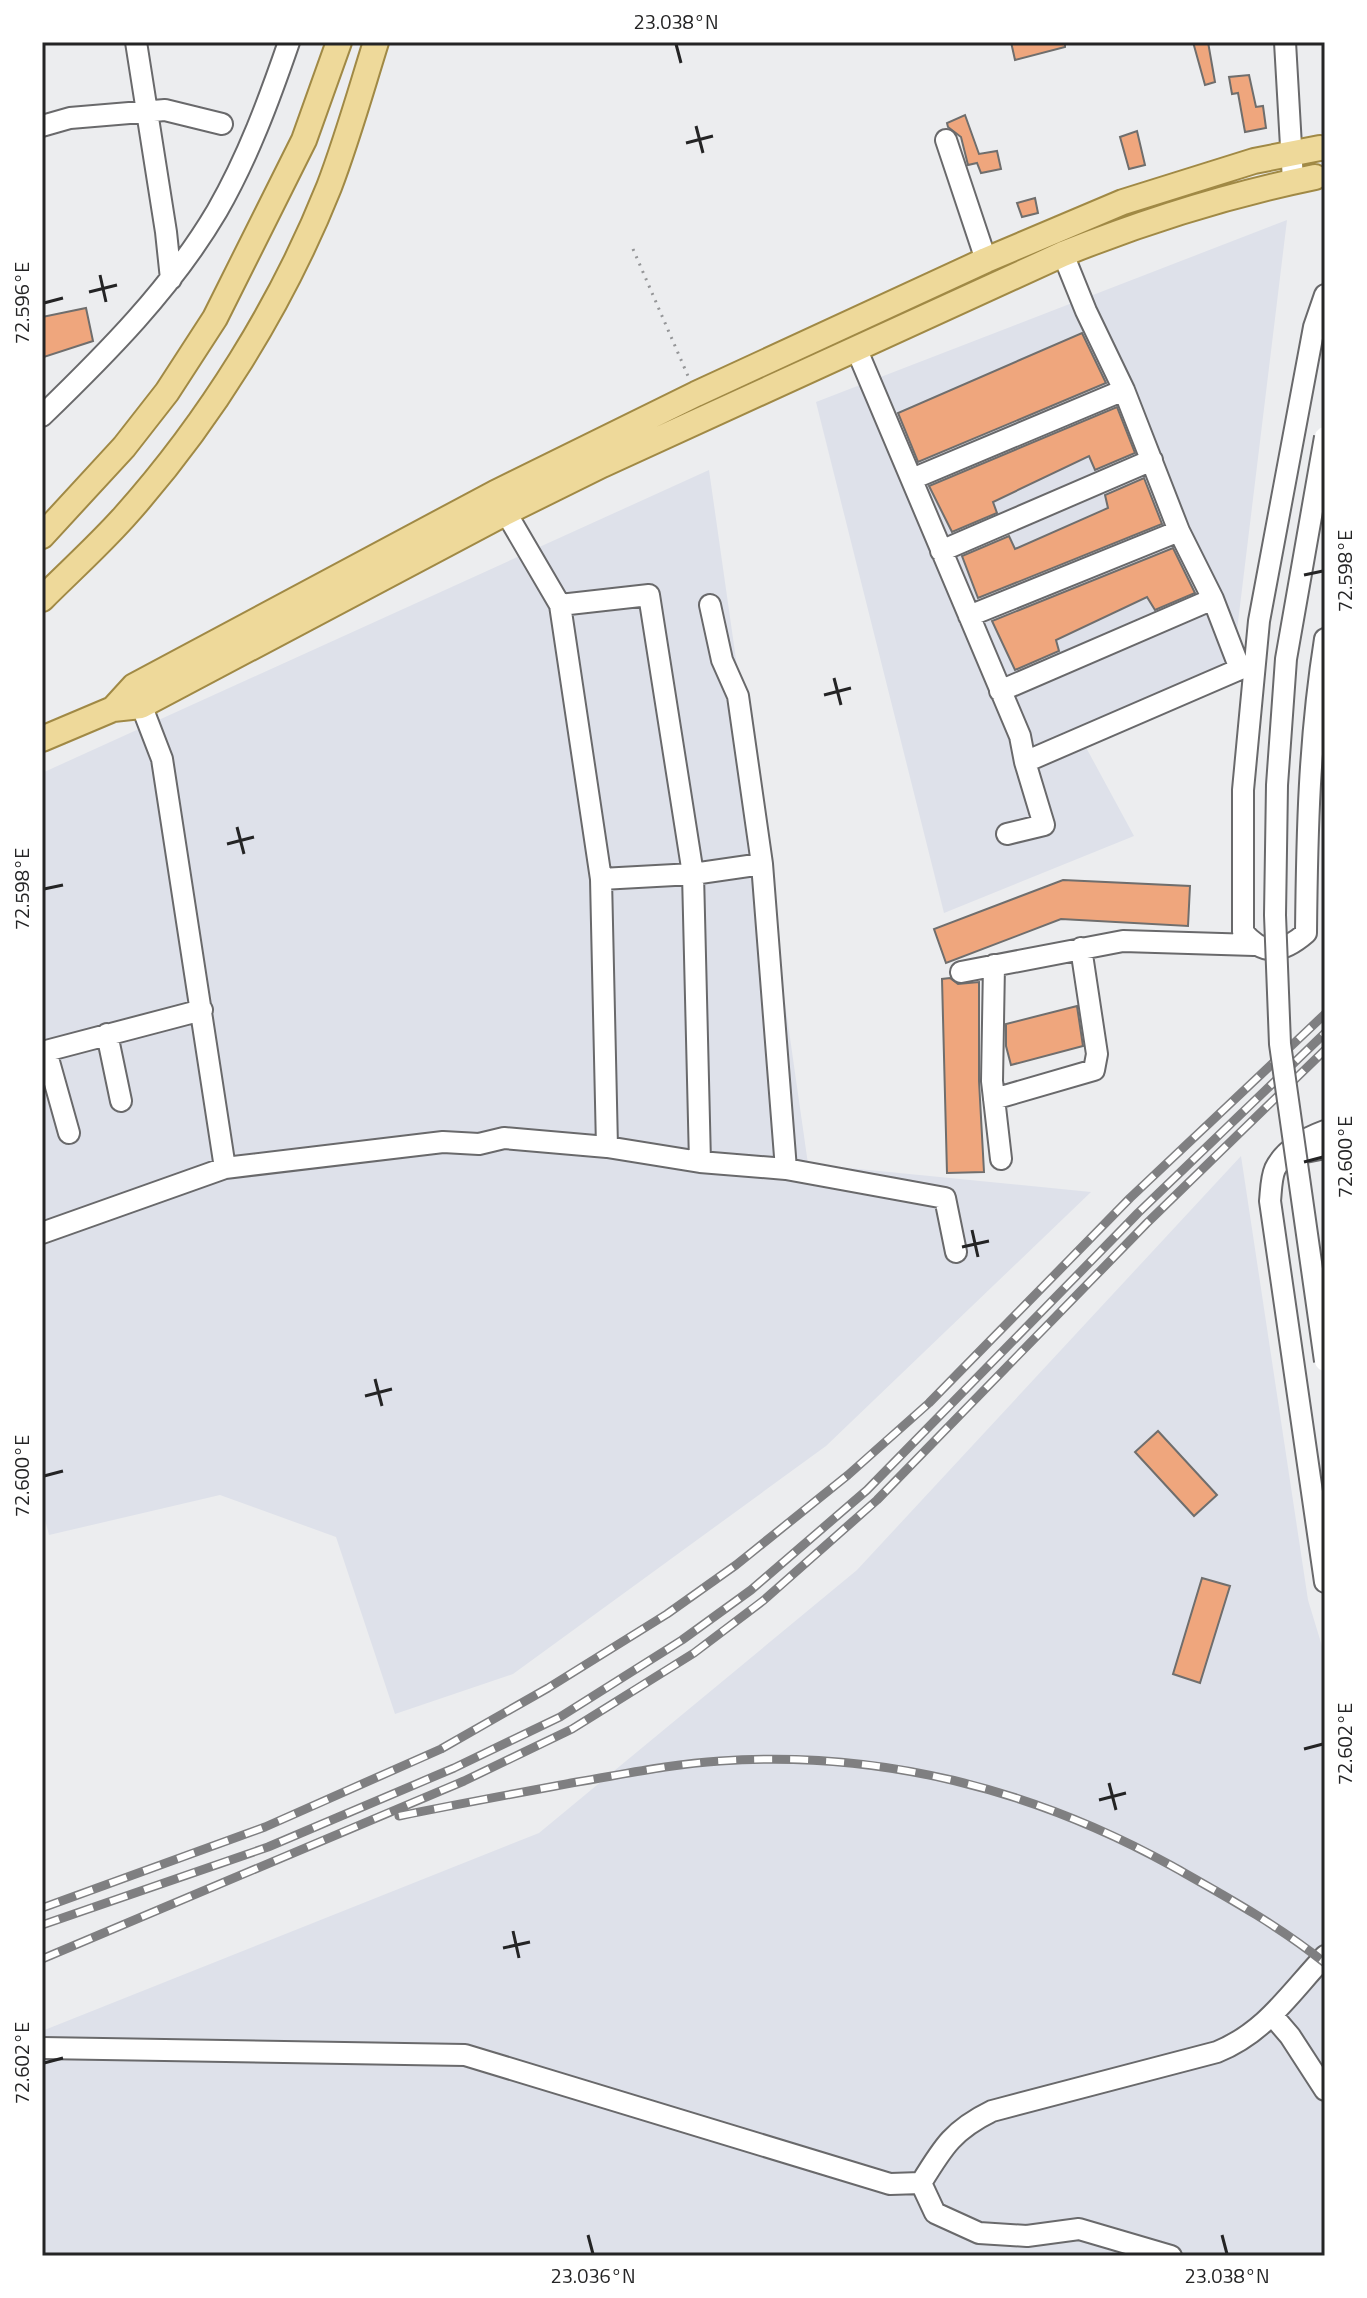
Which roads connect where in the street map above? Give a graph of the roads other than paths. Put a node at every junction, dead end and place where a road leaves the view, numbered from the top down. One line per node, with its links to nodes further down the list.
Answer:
1 (136, 42): 6 (street)
2 (289, 42): 15 (street)
3 (339, 42): 25 (main road)
4 (376, 42): 27 (main road)
5 (1285, 42): 11 (street)
6 (148, 111): 7 (street); 8 (street); 15 (street)
7 (222, 124)
8 (42, 126)
9 (946, 140): 14 (street)
10 (1322, 145): 11 (main road); 12 (main road)
11 (1290, 154): 12 (street); 14 (main road)
12 (1311, 185): 13 (main road)
13 (1063, 254): 17 (main road); 18 (street)
14 (986, 260): 23 (main road)
15 (171, 279): 19 (street)
16 (1325, 295): 41 (street)
17 (856, 348): 22 (street); 23 (main road)
18 (1124, 390): 21 (street); 22 (street)
19 (42, 416)
20 (1325, 437): 53 (street, bridge)
21 (1152, 460): 24 (street); 26 (street)
22 (912, 479): 26 (street)
23 (500, 503): 29 (street); 34 (main road)
24 (1179, 531): 28 (street); 31 (street)
25 (42, 536)
26 (941, 551): 31 (street)
27 (42, 599)
28 (1213, 599): 33 (street); 36 (street)
29 (560, 605): 39 (street); 40 (street)
30 (710, 605): 38 (street)
31 (969, 616): 33 (street)
32 (1325, 639): 41 (street)
33 (1000, 691): 36 (street)
34 (138, 696): 35 (main road); 45 (street)
35 (42, 739)
36 (1025, 762): 37 (street)
37 (1007, 834)
38 (762, 864): 39 (street); 57 (street)
39 (693, 874): 40 (street); 55 (street)
40 (601, 879): 51 (street)
41 (1254, 945): 42 (street)
42 (1081, 948): 43 (street); 47 (street)
43 (994, 965): 44 (street); 47 (street)
44 (961, 972)
45 (202, 1010): 46 (street); 56 (street)
46 (107, 1034): 48 (street); 50 (street)
47 (994, 1099): 54 (street)
48 (121, 1101)
49 (1325, 1131): 61 (street)
50 (69, 1133)
51 (607, 1147): 55 (street); 56 (street)
52 (1325, 1148): 53 (street)
53 (1295, 1154): 60 (street, bridge)
54 (1001, 1159)
55 (700, 1162): 57 (street)
56 (225, 1168): 58 (street)
57 (786, 1169): 59 (street)
58 (42, 1233)
59 (956, 1252)
60 (1325, 1361)
61 (1325, 1582)
62 (1325, 1956): 63 (street)
63 (1272, 2015): 65 (street); 66 (street)
64 (42, 2048): 66 (street)
65 (1325, 2090)
66 (921, 2183): 67 (street)
67 (1171, 2256)

